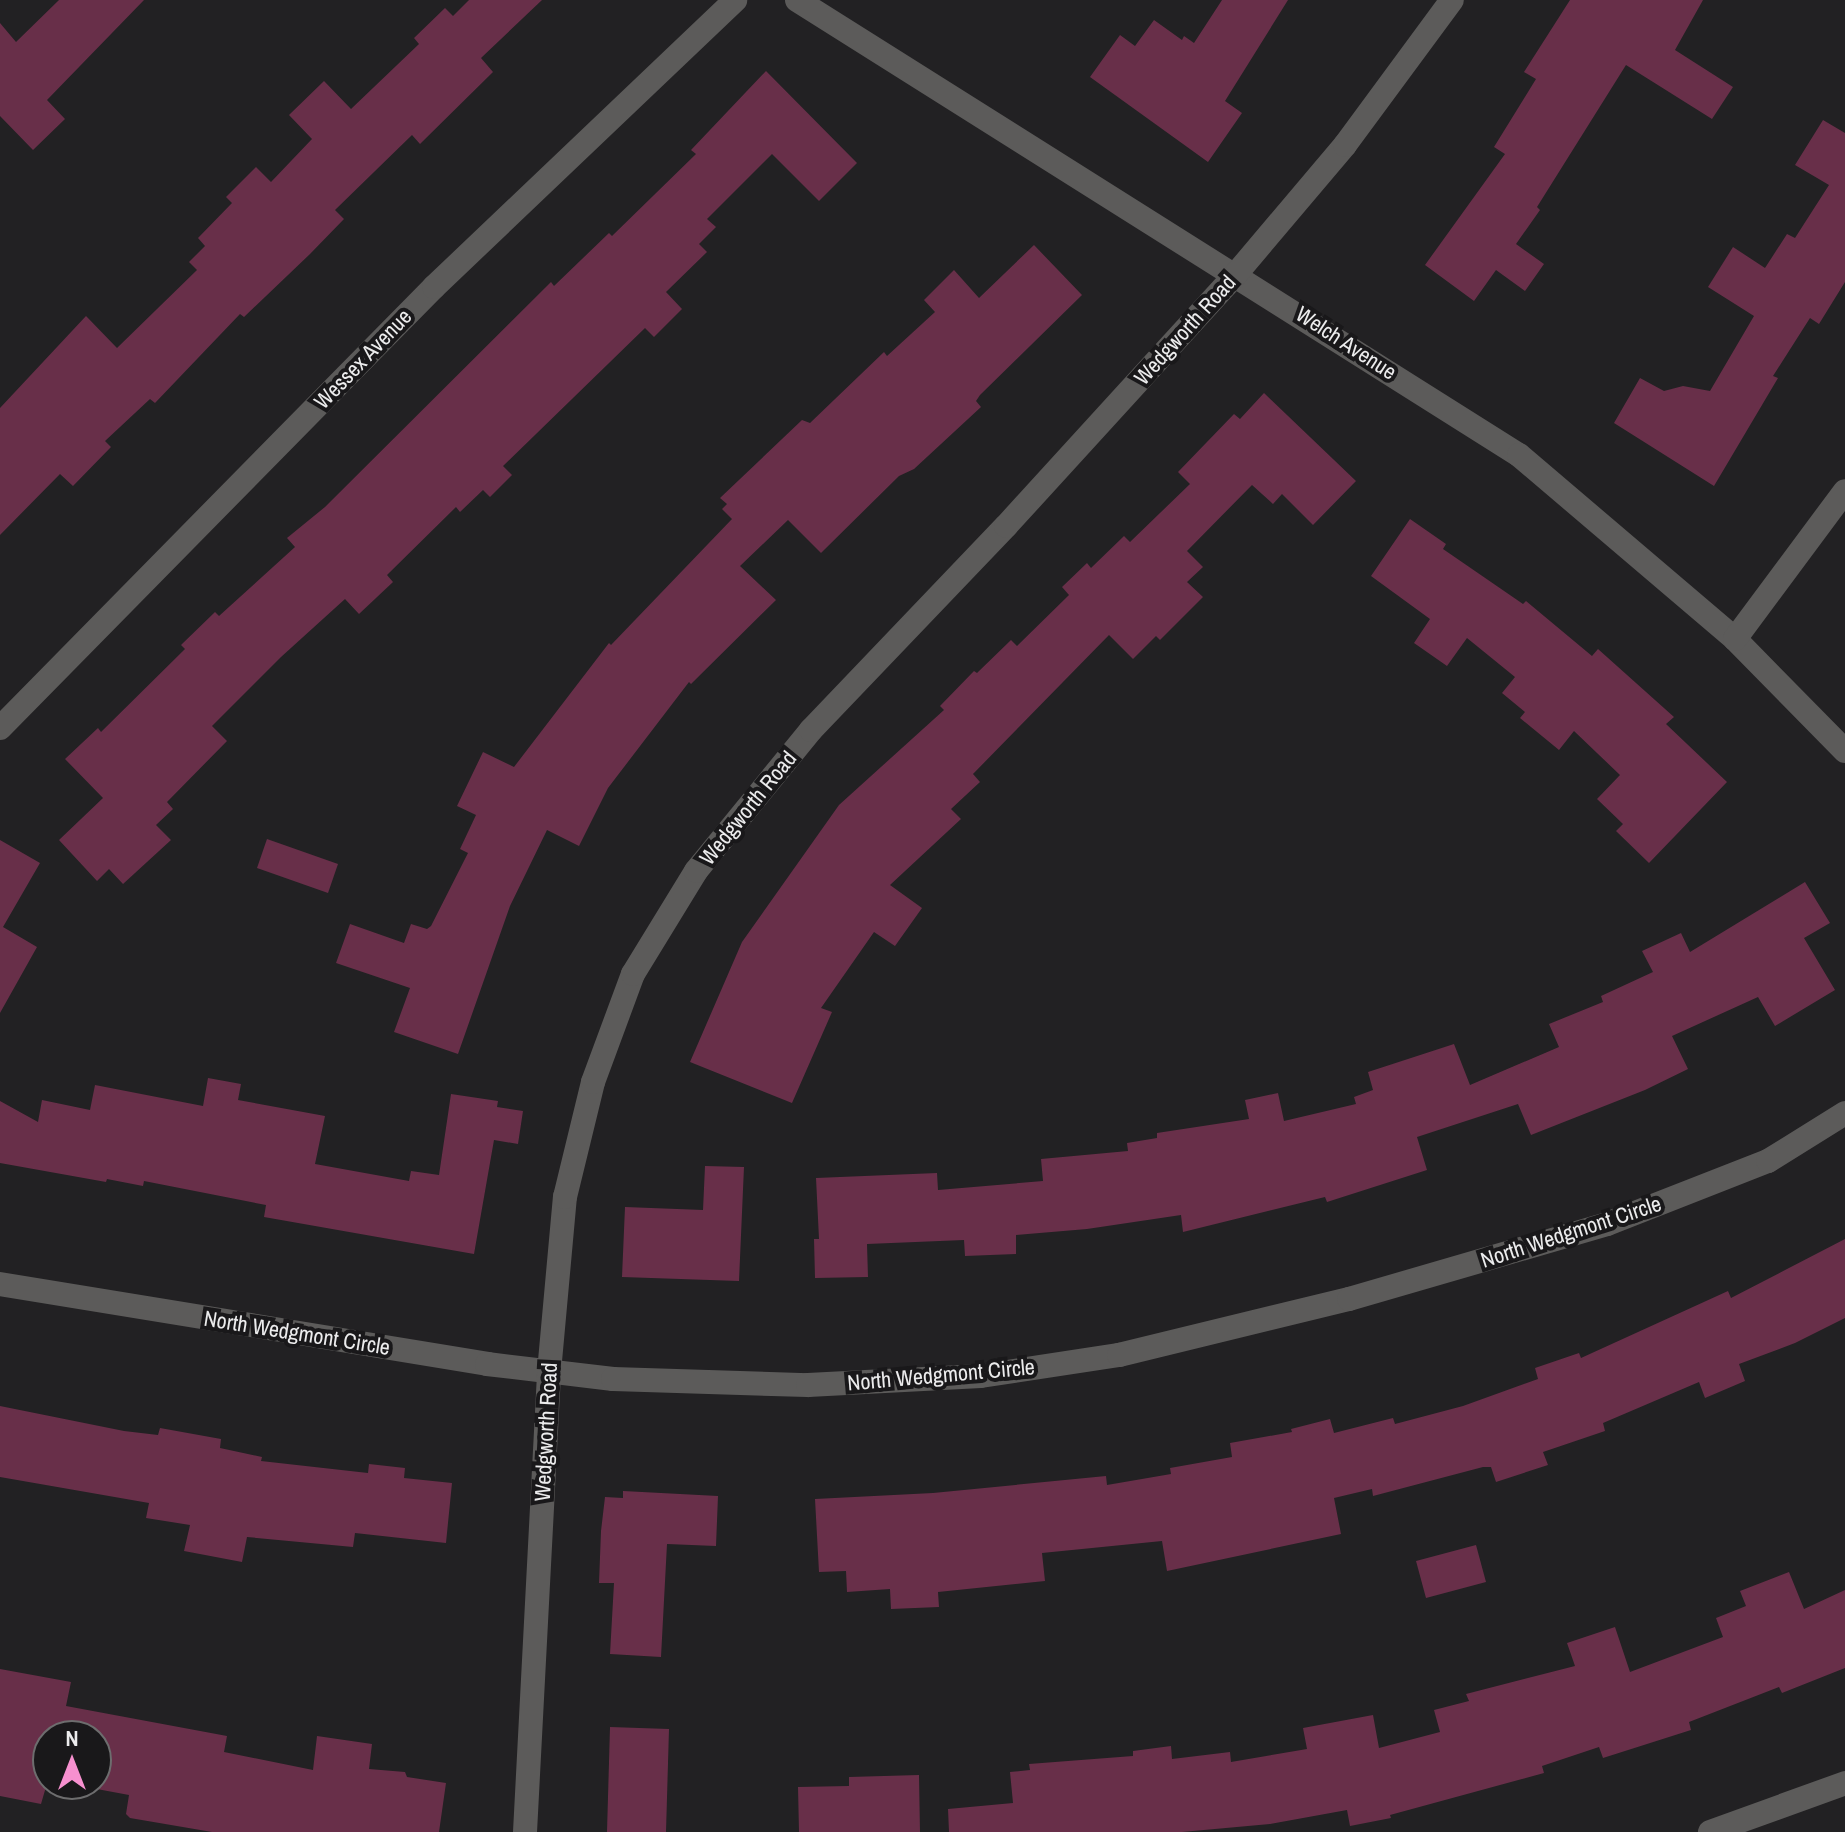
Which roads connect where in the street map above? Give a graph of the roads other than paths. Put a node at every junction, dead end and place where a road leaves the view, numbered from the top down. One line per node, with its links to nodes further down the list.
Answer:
1 (735, 0): 7 (street, Wessex Avenue)
2 (797, 0): 4 (street, Welch Avenue)
3 (1452, 0): 4 (street, Wedgworth Road)
4 (1236, 274): 6 (street, Welch Avenue); 11 (street, Wedgworth Road)
5 (1845, 491): 6 (street)
6 (1735, 639): 8 (street, Welch Avenue)
7 (0, 728)
8 (1845, 751)
9 (1845, 1113): 11 (street, North Wedgmont Circle)
10 (0, 1284): 11 (street, North Wedgmont Circle)
11 (549, 1372): 13 (street, Wedgworth Road)
12 (1845, 1783): 14 (street)
13 (525, 1832)
14 (1710, 1832)

